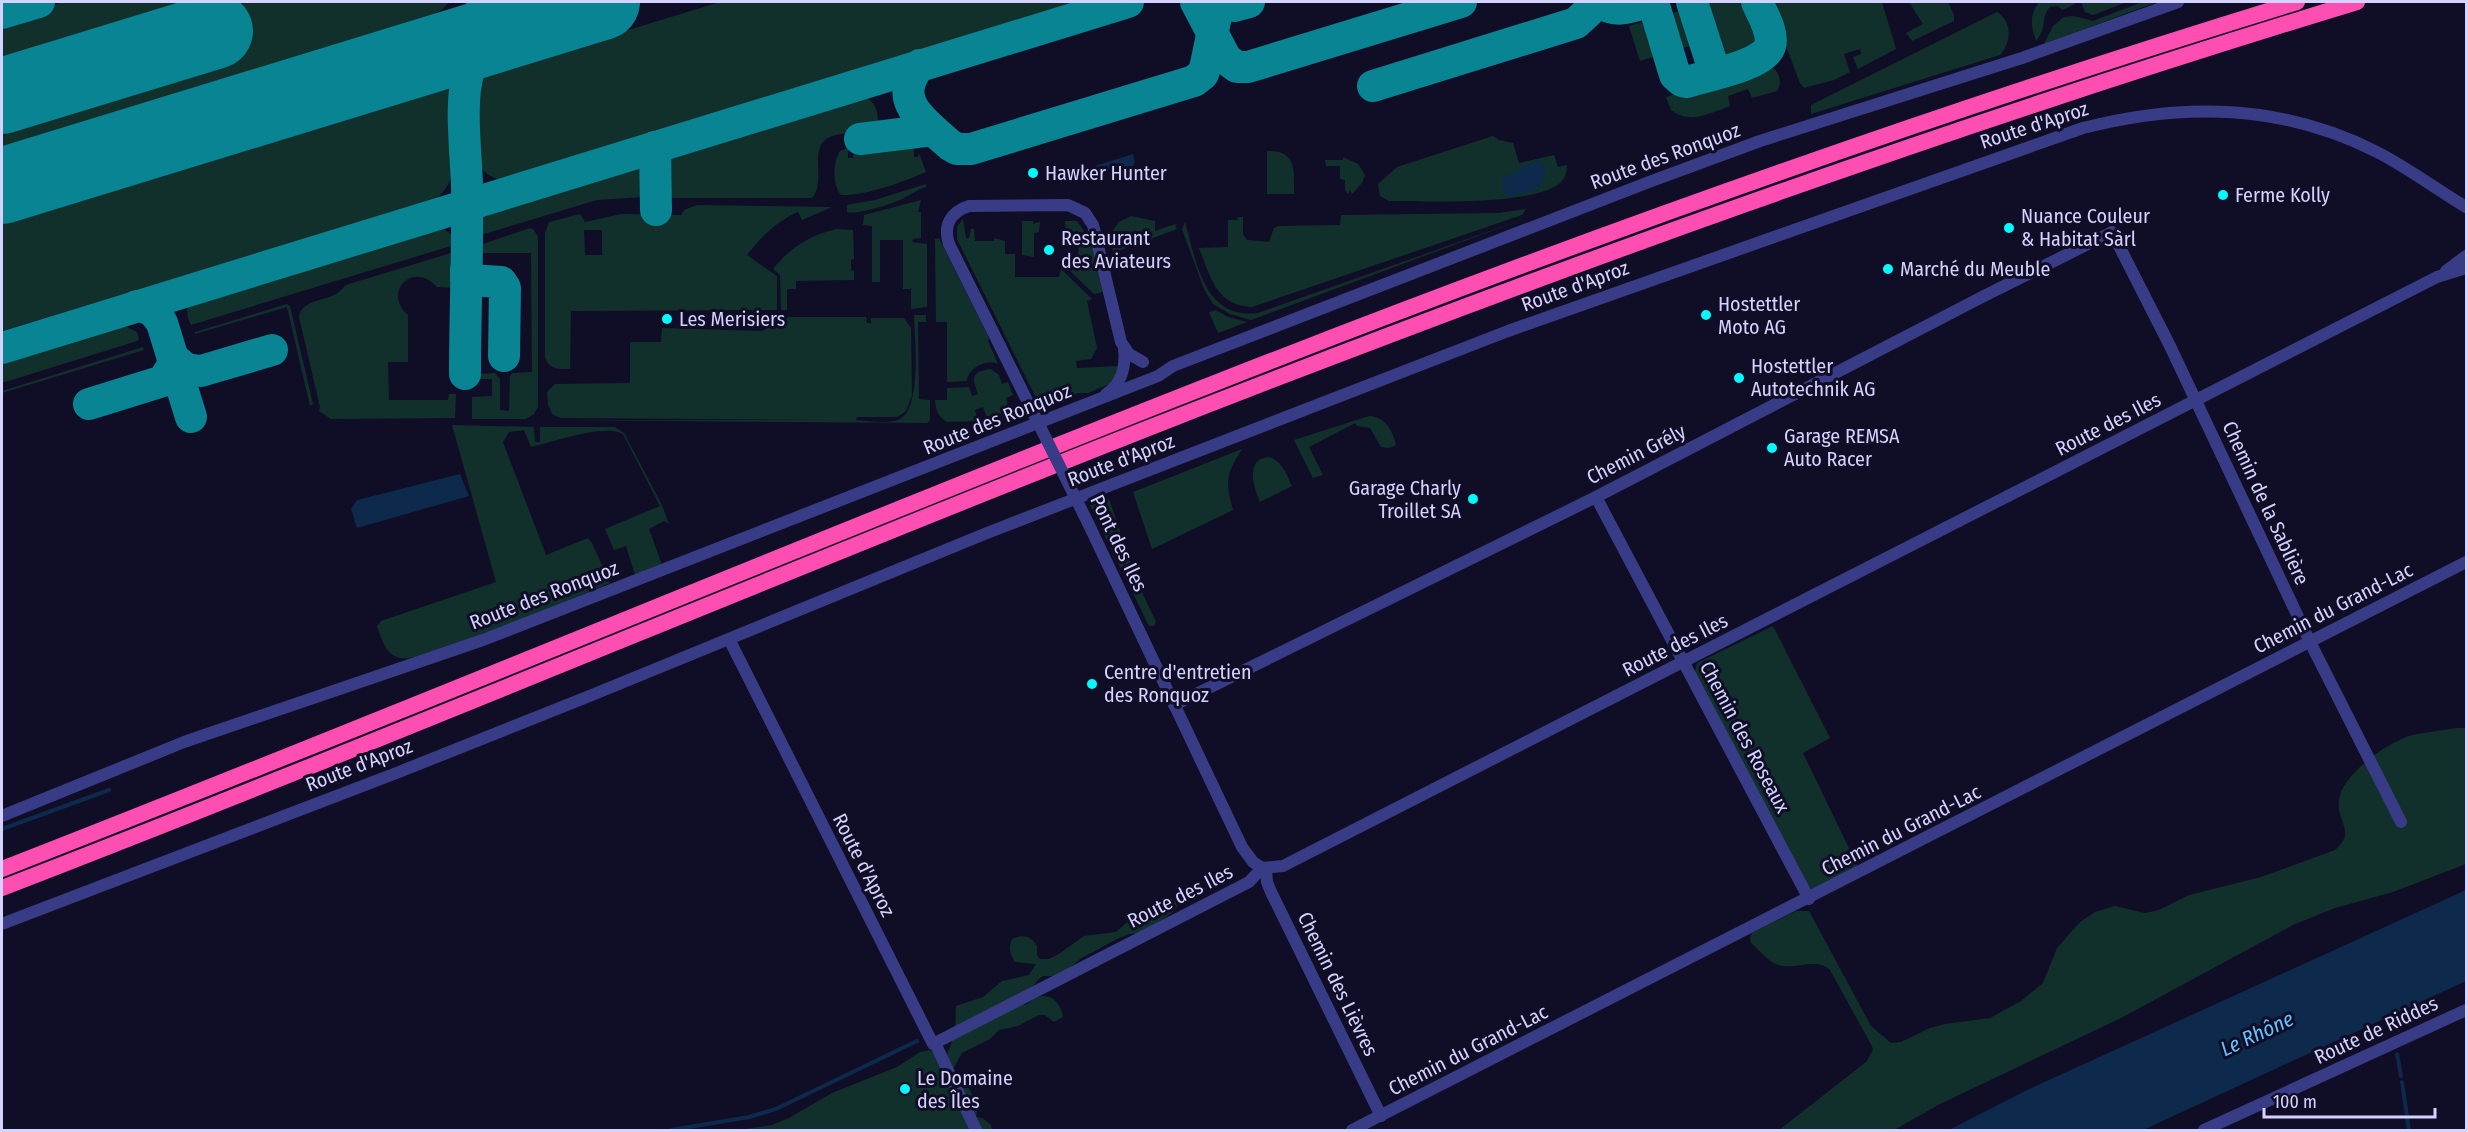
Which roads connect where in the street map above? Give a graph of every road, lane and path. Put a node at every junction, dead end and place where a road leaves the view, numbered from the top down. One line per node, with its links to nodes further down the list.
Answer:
1 (2178, 2): 13 (street, Route des Ronquoz)
2 (2297, 2): 26 (highway)
3 (2357, 2): 28 (highway)
4 (2447, 195): 5 (street, Route d'Aproz); 6 (street, Route d'Aproz); 20 (street, Route d'Aproz)
5 (2466, 207)
6 (2466, 215)
7 (2112, 232): 17 (street, Chemin de la Sablière); 18 (street, Chemin Grély)
8 (2466, 256): 10 (street, Route des Iles)
9 (2466, 268): 10 (street, Route des Iles)
10 (2438, 277): 17 (street, Route des Iles)
11 (1124, 348): 12 (street); 14 (street); 23 (street, Pont des Iles, bridge)
12 (1143, 362): 13 (street, Route des Ronquoz); 14 (street, Route des Ronquoz); 15 (street)
13 (1173, 366): 15 (street, Route des Ronquoz)
14 (1123, 372): 16 (street, Route des Ronquoz)
15 (1123, 390): 16 (street, Route des Ronquoz)
16 (1097, 400): 24 (street, Route des Ronquoz)
17 (2195, 400): 21 (street, Chemin de la Sablière); 22 (street, Route des Iles)
18 (1596, 497): 22 (street, Chemin des Roseaux); 23 (street, Chemin Grély)
19 (2466, 562): 21 (street, Chemin du Grand-Lac)
20 (729, 639): 30 (street, Route d'Aproz); 32 (street, Route d'Aproz)
21 (2310, 642): 25 (street, Chemin de la Sablière); 29 (street, Chemin du Grand-Lac)
22 (1683, 662): 27 (street, Route des Iles); 29 (street, Chemin des Roseaux)
23 (1174, 705): 27 (street, Pont des Iles)
24 (2, 816)
25 (2401, 822)
26 (2, 869)
27 (1264, 869): 32 (street, Route des Iles); 33 (street, Chemin des Lièvres)
28 (2, 888)
29 (1809, 899): 33 (street, Chemin du Grand-Lac)
30 (2, 924)
31 (2466, 1010): 36 (street, Route de Riddes)
32 (934, 1044): 34 (street, Route d'Aproz)
33 (1381, 1116): 35 (street, Chemin du Grand-Lac)
34 (976, 1131)
35 (1352, 1131)
36 (2204, 1131)

